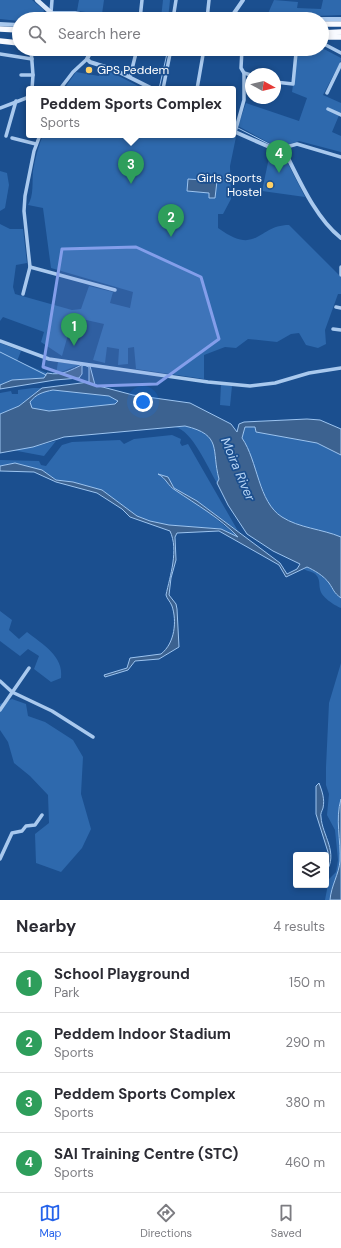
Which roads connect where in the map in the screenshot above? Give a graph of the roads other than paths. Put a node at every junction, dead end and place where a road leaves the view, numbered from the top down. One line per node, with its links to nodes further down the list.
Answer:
1 (37, 0): 7 (main road)
2 (52, 0): 8 (street)
3 (142, 0): 9 (street)
4 (176, 0): 10 (street)
5 (209, 0): 11 (street)
6 (243, 0): 12 (street)
7 (50, 12)
8 (51, 12)
9 (141, 12)
10 (174, 12)
11 (208, 12)
12 (235, 12)
13 (329, 19): 14 (street)
14 (341, 19)
15 (339, 23): 17 (highway)
16 (0, 24): 18 (street)
17 (329, 24)
18 (12, 25)
19 (0, 29): 20 (highway)
20 (12, 30)
21 (341, 32): 22 (highway)
22 (329, 33)
23 (341, 37): 24 (highway)
24 (329, 38)
25 (0, 42): 26 (highway)
26 (12, 43)
27 (329, 46): 28 (street)
28 (341, 52)
29 (0, 54): 38 (street)
30 (32, 56): 38 (street)
31 (88, 56): 37 (street)
32 (135, 56): 43 (street)
33 (170, 56): 48 (street)
34 (203, 56): 49 (street)
35 (242, 56): 40 (street)
36 (296, 56): 44 (street)
37 (87, 59): 43 (street); 46 (street)
38 (32, 60): 42 (street)
39 (341, 64): 50 (street)
40 (244, 73): 56 (street)
41 (21, 75): 42 (street)
42 (33, 75): 45 (street)
43 (130, 78): 47 (street)
44 (281, 83)
45 (32, 86)
46 (63, 86)
47 (147, 86)
48 (164, 86)
49 (198, 86)
50 (327, 93)
51 (26, 97): 52 (street)
52 (16, 101): 53 (street); 58 (street)
53 (0, 108)
54 (328, 109): 55 (street)
55 (341, 115)
56 (236, 126)
57 (236, 133): 62 (street)
58 (6, 136)
59 (12, 138): 61 (street)
60 (39, 138): 61 (street)
61 (36, 144): 65 (street)
62 (283, 148): 63 (street); 64 (street)
63 (341, 157)
64 (341, 238)
65 (30, 267): 68 (street); 69 (street)
66 (341, 267): 67 (street)
67 (341, 275)
68 (115, 290)
69 (23, 294)
70 (336, 307): 71 (street)
71 (341, 308)
72 (333, 329): 73 (street)
73 (341, 330)
74 (0, 341): 75 (street)
75 (341, 368)
76 (29, 668): 78 (street)
77 (0, 681): 78 (street)
78 (12, 692): 79 (street); 80 (street)
79 (0, 710)
80 (93, 737)
81 (42, 815): 82 (street)
82 (0, 859)

